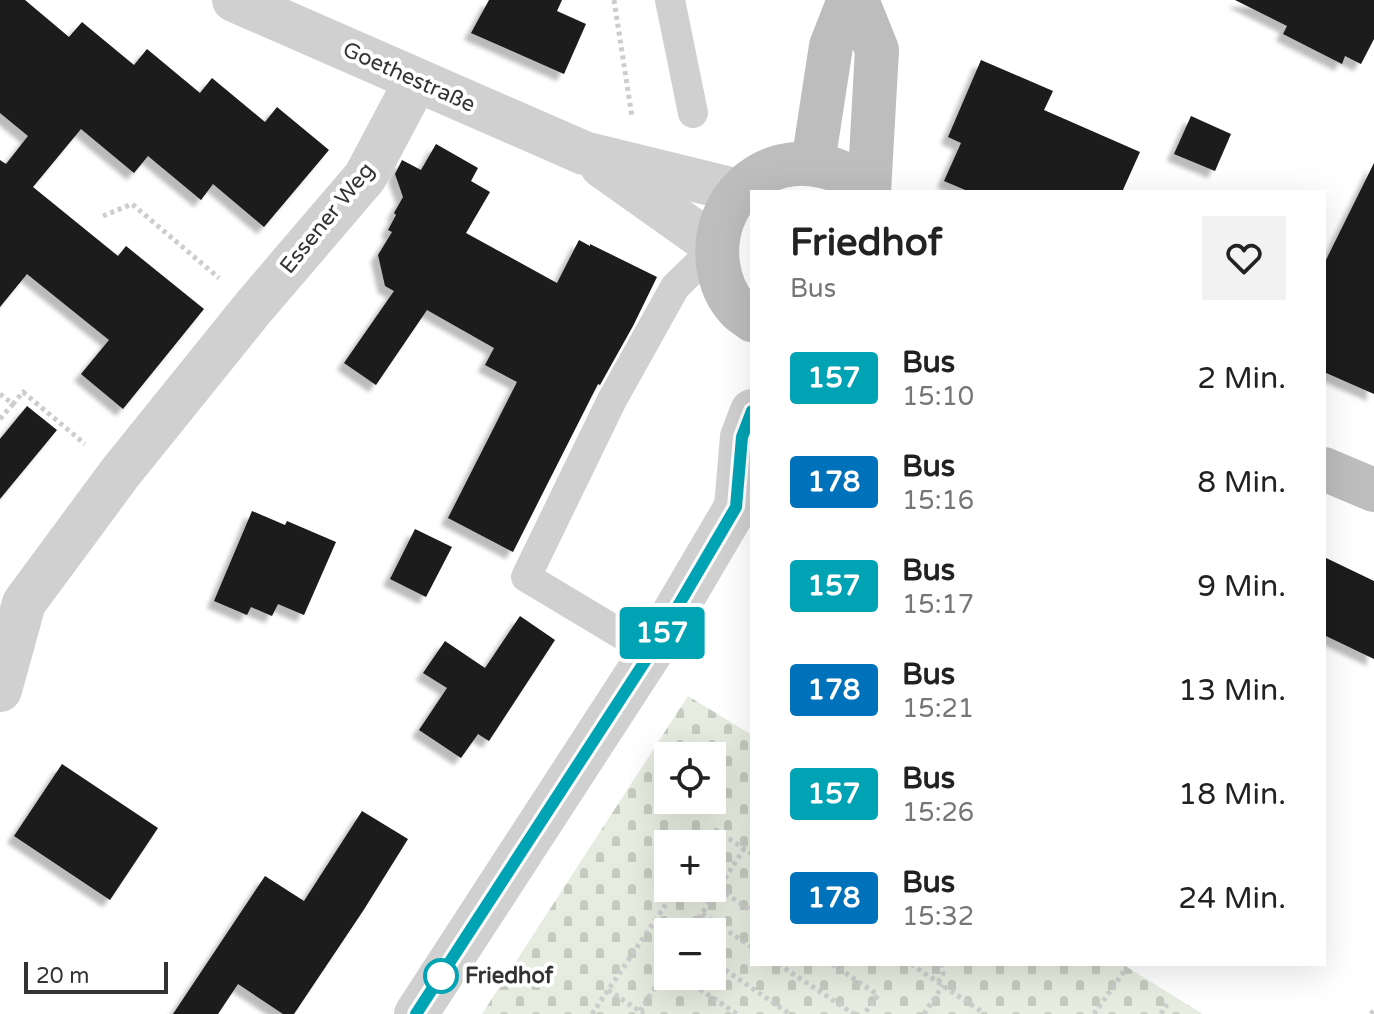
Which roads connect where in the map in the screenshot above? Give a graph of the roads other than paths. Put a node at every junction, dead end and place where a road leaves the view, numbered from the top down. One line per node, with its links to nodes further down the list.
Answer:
1 (234, 0): 5 (street, Goethestraße)
2 (670, 0): 6 (lane)
3 (849, 0): 8 (main road)
4 (857, 0): 10 (main road)
5 (416, 81): 7 (street, Goethestraße); 19 (street, Essener Weg)
6 (693, 113)
7 (584, 153): 11 (street, Goethestraße); 12 (street, Goethestraße)
8 (813, 163): 9 (main road); 11 (main road)
9 (866, 190)
10 (868, 190)
11 (739, 191): 12 (main road)
12 (716, 247): 13 (main road); 18 (lane)
13 (750, 318)
14 (750, 416): 17 (street)
15 (1326, 470): 16 (main road)
16 (1374, 490)
17 (744, 498): 18 (street)
18 (651, 652): 20 (street)
19 (0, 690)
20 (416, 1014)

